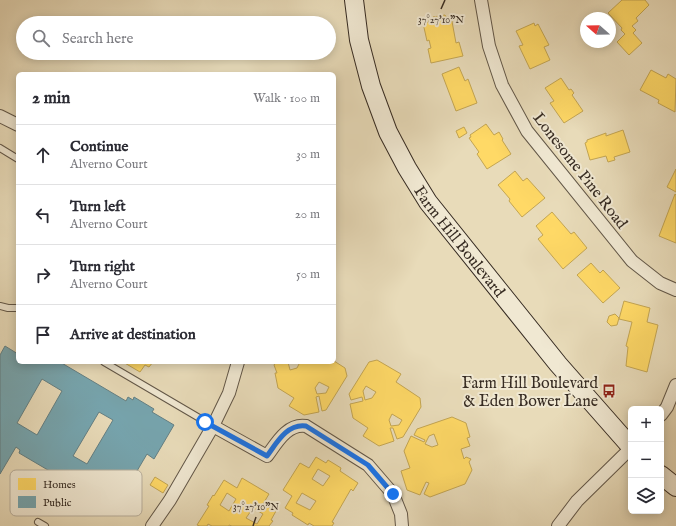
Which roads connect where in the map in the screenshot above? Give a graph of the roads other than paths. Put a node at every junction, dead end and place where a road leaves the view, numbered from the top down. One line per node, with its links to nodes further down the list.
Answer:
1 (354, 0): 15 (main road, Farm Hill Boulevard)
2 (481, 0): 7 (street, Lonesome Pine Road)
3 (0, 116): 4 (street)
4 (16, 124)
5 (0, 148): 6 (lane)
6 (16, 158)
7 (676, 290)
8 (0, 306): 9 (lane)
9 (16, 308)
10 (107, 364): 14 (lane)
11 (237, 364): 14 (street)
12 (676, 385): 13 (street)
13 (664, 412)
14 (212, 426): 21 (street); 22 (street)
15 (628, 444)
16 (628, 450): 23 (street)
17 (664, 477): 18 (main road)
18 (676, 487)
19 (38, 522): 20 (lane)
20 (45, 526)
21 (152, 526)
22 (402, 526)
23 (558, 526)

